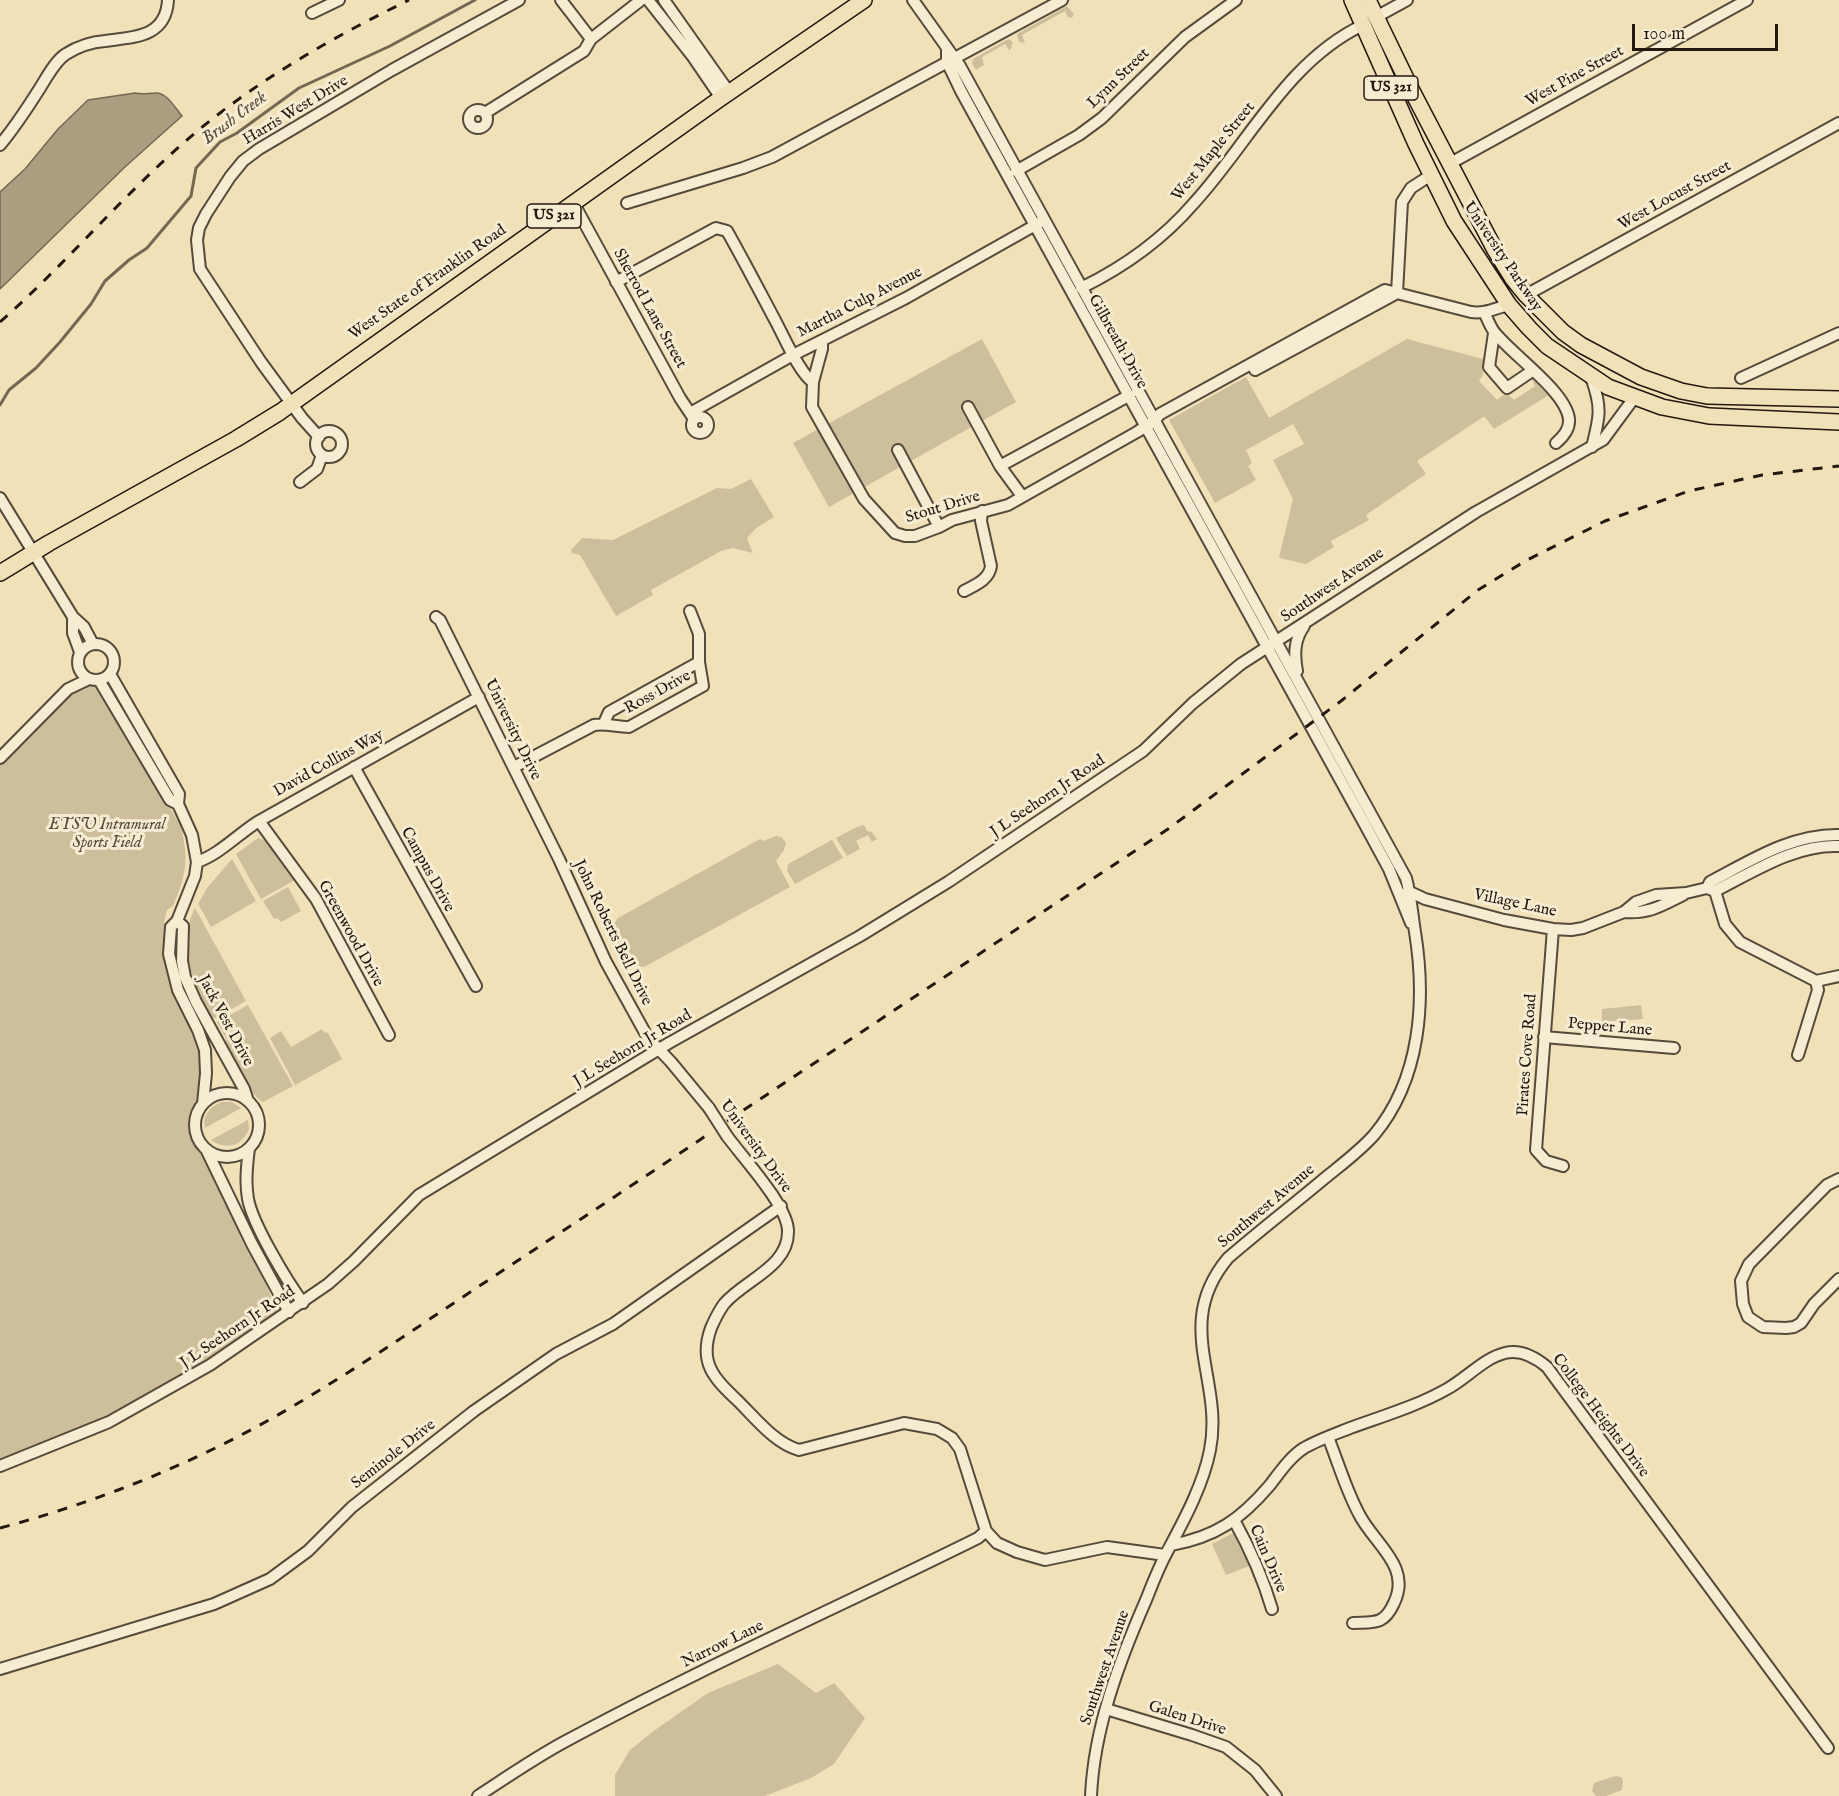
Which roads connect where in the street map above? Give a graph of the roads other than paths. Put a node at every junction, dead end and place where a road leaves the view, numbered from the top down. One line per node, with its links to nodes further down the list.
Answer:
1 (168, 0): 23 (street)
2 (339, 0): 16 (street)
3 (519, 0): 48 (street, Harris West Drive)
4 (561, 0): 18 (street)
5 (641, 0): 18 (street)
6 (648, 0): 20 (street)
7 (664, 0): 20 (street)
8 (864, 0): 20 (highway, West State of Franklin Road / US 321)
9 (913, 0): 19 (street, Gilbreath Drive)
10 (1062, 0): 19 (street)
11 (1236, 0): 25 (street, Lynn Street)
12 (1352, 0): 17 (highway, University Parkway / US 321)
13 (1368, 0): 17 (highway, University Parkway / US 321)
14 (1407, 0): 17 (street, West Maple Street)
15 (1747, 0): 24 (street, West Pine Street)
16 (312, 13)
17 (1369, 21): 24 (highway, University Parkway / US 321); 26 (highway, University Parkway / US 321); 31 (street, West Maple Street)
18 (591, 39): 21 (street)
19 (951, 59): 25 (street, Gilbreath Drive); 28 (street); 29 (street, Gilbreath Drive)
20 (725, 95): 27 (highway, West State of Franklin Road / US 321)
21 (485, 113)
22 (1839, 123): 33 (street, West Locust Street)
23 (0, 145)
24 (1449, 164): 26 (highway); 33 (highway, University Parkway / US 321)
25 (1017, 171): 29 (street, Gilbreath Drive)
26 (1431, 175): 32 (street); 34 (highway, University Parkway / US 321)
27 (573, 202): 30 (street, Sherrod Lane Street); 48 (highway, West State of Franklin Road / US 321)
28 (627, 203)
29 (1040, 223): 31 (street, Gilbreath Drive); 38 (street, Martha Culp Avenue); 45 (street, Gilbreath Drive)
30 (616, 282): 39 (street); 50 (street, Sherrod Lane Street)
31 (1081, 288): 52 (street, Gilbreath Drive)
32 (1397, 293): 35 (street); 52 (street, Stout Drive)
33 (1526, 295): 34 (highway); 42 (highway, University Parkway / US 321)
34 (1509, 305): 35 (street); 41 (highway, University Parkway / US 321)
35 (1485, 314): 36 (street)
36 (1494, 333): 40 (street); 40 (street)
37 (1839, 333): 43 (street)
38 (822, 341): 39 (street, Martha Culp Avenue); 44 (street, Stout Drive)
39 (793, 355): 44 (street); 50 (street, Martha Culp Avenue)
40 (1532, 371): 54 (street)
41 (1591, 377): 46 (highway, University Parkway / US 321); 55 (street)
42 (1641, 377): 46 (highway); 47 (highway, University Parkway / US 321)
43 (1741, 378)
44 (813, 382): 63 (street, Stout Drive)
45 (1130, 395): 52 (street, Gilbreath Drive); 58 (street)
46 (1634, 398): 51 (highway, University Parkway / US 321); 55 (street, Southwest Avenue)
47 (1839, 399)
48 (291, 403): 53 (street, Harris West Drive); 64 (highway, West State of Franklin Road / US 321)
49 (968, 407): 58 (street)
50 (693, 420)
51 (1839, 422)
52 (1150, 423): 60 (street, Stout Drive); 72 (street, Gilbreath Drive)
53 (319, 437): 57 (street); 57 (street)
54 (1556, 443)
55 (1592, 447): 70 (street, Southwest Avenue)
56 (898, 450): 63 (street)
57 (322, 455): 59 (street)
58 (1005, 463): 60 (street)
59 (300, 482)
60 (1022, 496): 62 (street, Stout Drive)
61 (0, 498): 64 (street)
62 (982, 511): 63 (street, Stout Drive); 66 (street)
63 (939, 528)
64 (34, 553): 65 (highway, West State of Franklin Road / US 321); 68 (street)
65 (0, 573)
66 (964, 591)
67 (690, 611): 74 (street, Ross Drive)
68 (73, 617): 71 (street); 73 (street)
69 (436, 617): 79 (street, University Drive)
70 (1308, 621): 72 (street, Southwest Avenue); 77 (street)
71 (93, 644): 73 (street); 76 (street)
72 (1272, 645): 77 (street, Southwest Avenue); 90 (street, Southwest Avenue); 99 (street, J L Seehorn Jr Road)
73 (80, 652): 75 (street)
74 (699, 662): 80 (street, Ross Drive); 80 (street, Ross Drive)
75 (78, 664): 76 (street); 78 (street)
76 (99, 678): 78 (street); 88 (street, Jack Vest Drive)
77 (1299, 681): 90 (street, Southwest Avenue)
78 (68, 689): 81 (street)
79 (479, 697): 82 (street, David Collins Way); 83 (street, University Drive)
80 (604, 723): 83 (street, Ross Drive)
81 (0, 758)
82 (354, 767): 84 (street, David Collins Way); 95 (street, Campus Drive)
83 (514, 768): 87 (street, University Drive)
84 (259, 821): 88 (street, David Collins Way); 96 (street, Greenwood Drive)
85 (1839, 835): 89 (street, Village Lane)
86 (1839, 846): 89 (street, Village Lane)
87 (559, 859): 99 (street, John Roberts Bell Drive)
88 (196, 862): 91 (street, Jack Vest Drive)
89 (1710, 887): 92 (street, Village Lane); 94 (street)
90 (1405, 894): 92 (street, Village Lane); 115 (street, Southwest Avenue)
91 (177, 921): 101 (street, Jack Vest Drive); 102 (street, Jack Vest Drive)
92 (1553, 929): 97 (street, Pirates Cove Road)
93 (1839, 976): 94 (street)
94 (1816, 981): 100 (street)
95 (476, 986)
96 (389, 1035)
97 (1544, 1037): 98 (street, Pepper Lane); 105 (street, Pirates Cove Road)
98 (1674, 1048)
99 (659, 1051): 107 (street, University Drive, bridge); 109 (street, J L Seehorn Jr Road)
100 (1798, 1055)
101 (248, 1101): 102 (street); 103 (street)
102 (202, 1104): 104 (street)
103 (249, 1148): 104 (street); 109 (street)
104 (206, 1149): 110 (street)
105 (1563, 1166)
106 (1839, 1179): 108 (street)
107 (781, 1206): 114 (street); 118 (street, Seminole Drive)
108 (1839, 1279)
109 (303, 1303): 110 (street, J L Seehorn Jr Road)
110 (289, 1312): 112 (street, J L Seehorn Jr Road)
111 (1328, 1437): 113 (street, College Heights Drive); 117 (street); 120 (street, College Heights Drive)
112 (0, 1466)
113 (1234, 1521): 115 (street, College Heights Drive); 116 (street, Cain Drive)
114 (986, 1531): 115 (street, College Heights Drive); 121 (street, Narrow Lane)
115 (1168, 1550): 119 (street, Southwest Avenue)
116 (1272, 1609)
117 (1353, 1623)
118 (0, 1669)
119 (1106, 1709): 122 (street, Southwest Avenue); 123 (street, Galen Drive)
120 (1828, 1748)
121 (478, 1796)
122 (1091, 1796)
123 (1276, 1796)

